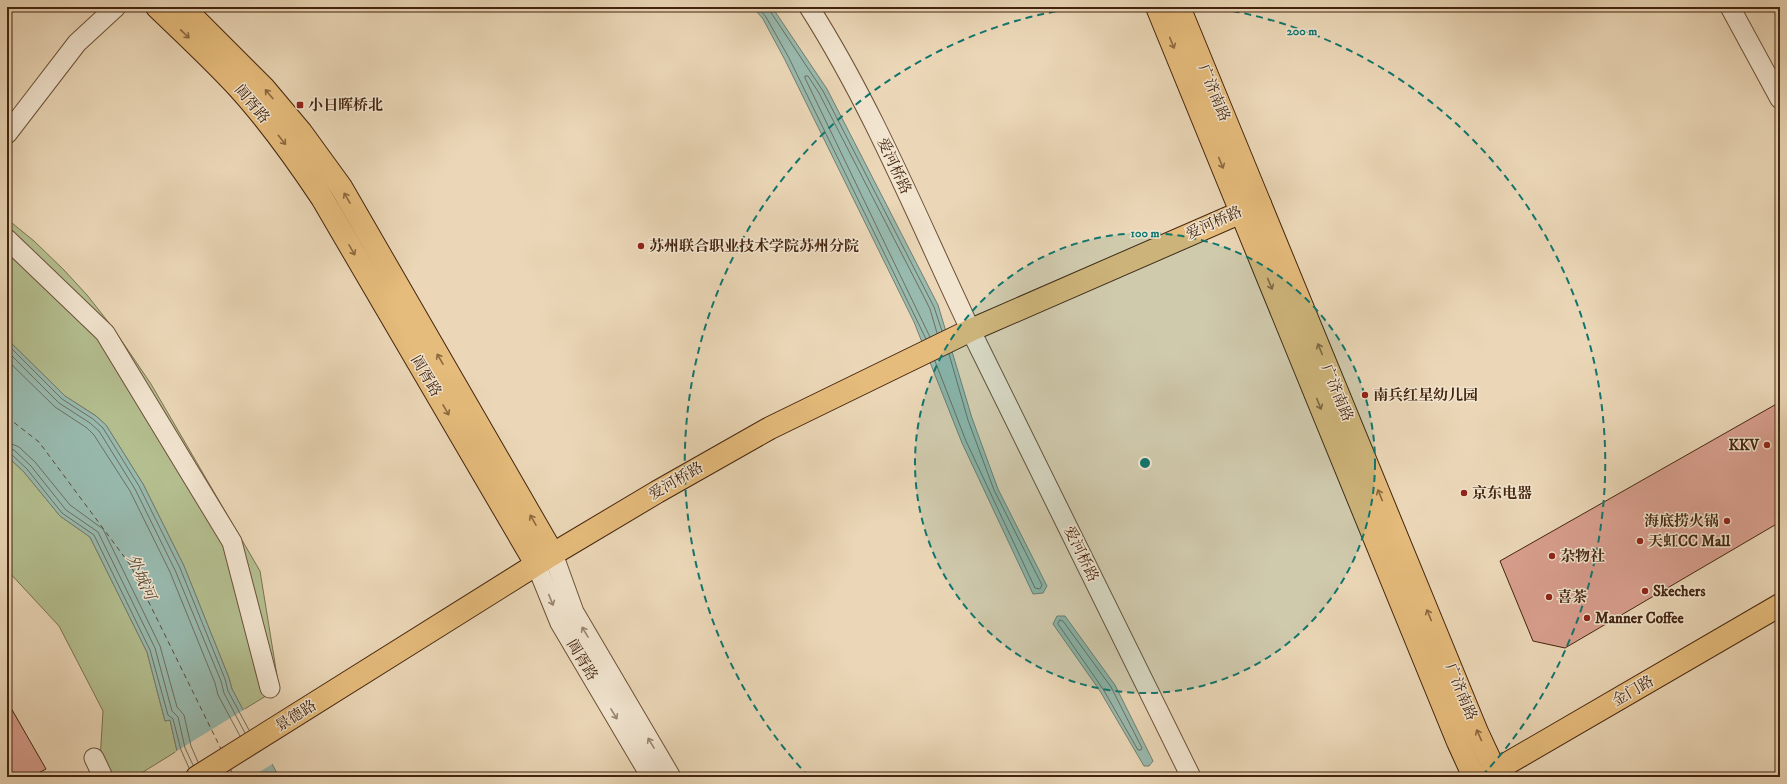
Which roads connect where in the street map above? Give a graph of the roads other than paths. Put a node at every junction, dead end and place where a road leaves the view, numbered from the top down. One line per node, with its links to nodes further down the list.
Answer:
1 (116, 7): 9 (street)
2 (157, 7): 13 (main road, 阊胥路, one-way to 13)
3 (183, 7): 13 (main road, 阊胥路, one-way to 3)
4 (809, 7): 12 (street, 爱河桥路)
5 (1157, 7): 10 (main road, 广济南路, one-way to 10)
6 (1179, 7): 10 (main road, 广济南路)
7 (1730, 7): 8 (street)
8 (1780, 100)
9 (7, 134)
10 (1250, 208): 12 (main road, 爱河桥路); 18 (main road, 广济南路, one-way to 10); 24 (main road, 广济南路, one-way to 24)
11 (7, 239): 16 (street)
12 (966, 332): 13 (main road, 爱河桥路); 23 (street, 爱河桥路)
13 (544, 559): 15 (main road, 爱河桥路); 21 (street, 阊胥路, one-way to 21); 22 (street, 阊胥路, one-way to 13)
14 (1780, 605): 18 (main road, 金门路)
15 (394, 654): 20 (main road, 景德路)
16 (270, 688)
17 (94, 758): 19 (street)
18 (1493, 775)
19 (103, 777)
20 (197, 777)
21 (651, 777)
22 (671, 777)
23 (1191, 777)
24 (1474, 777)

